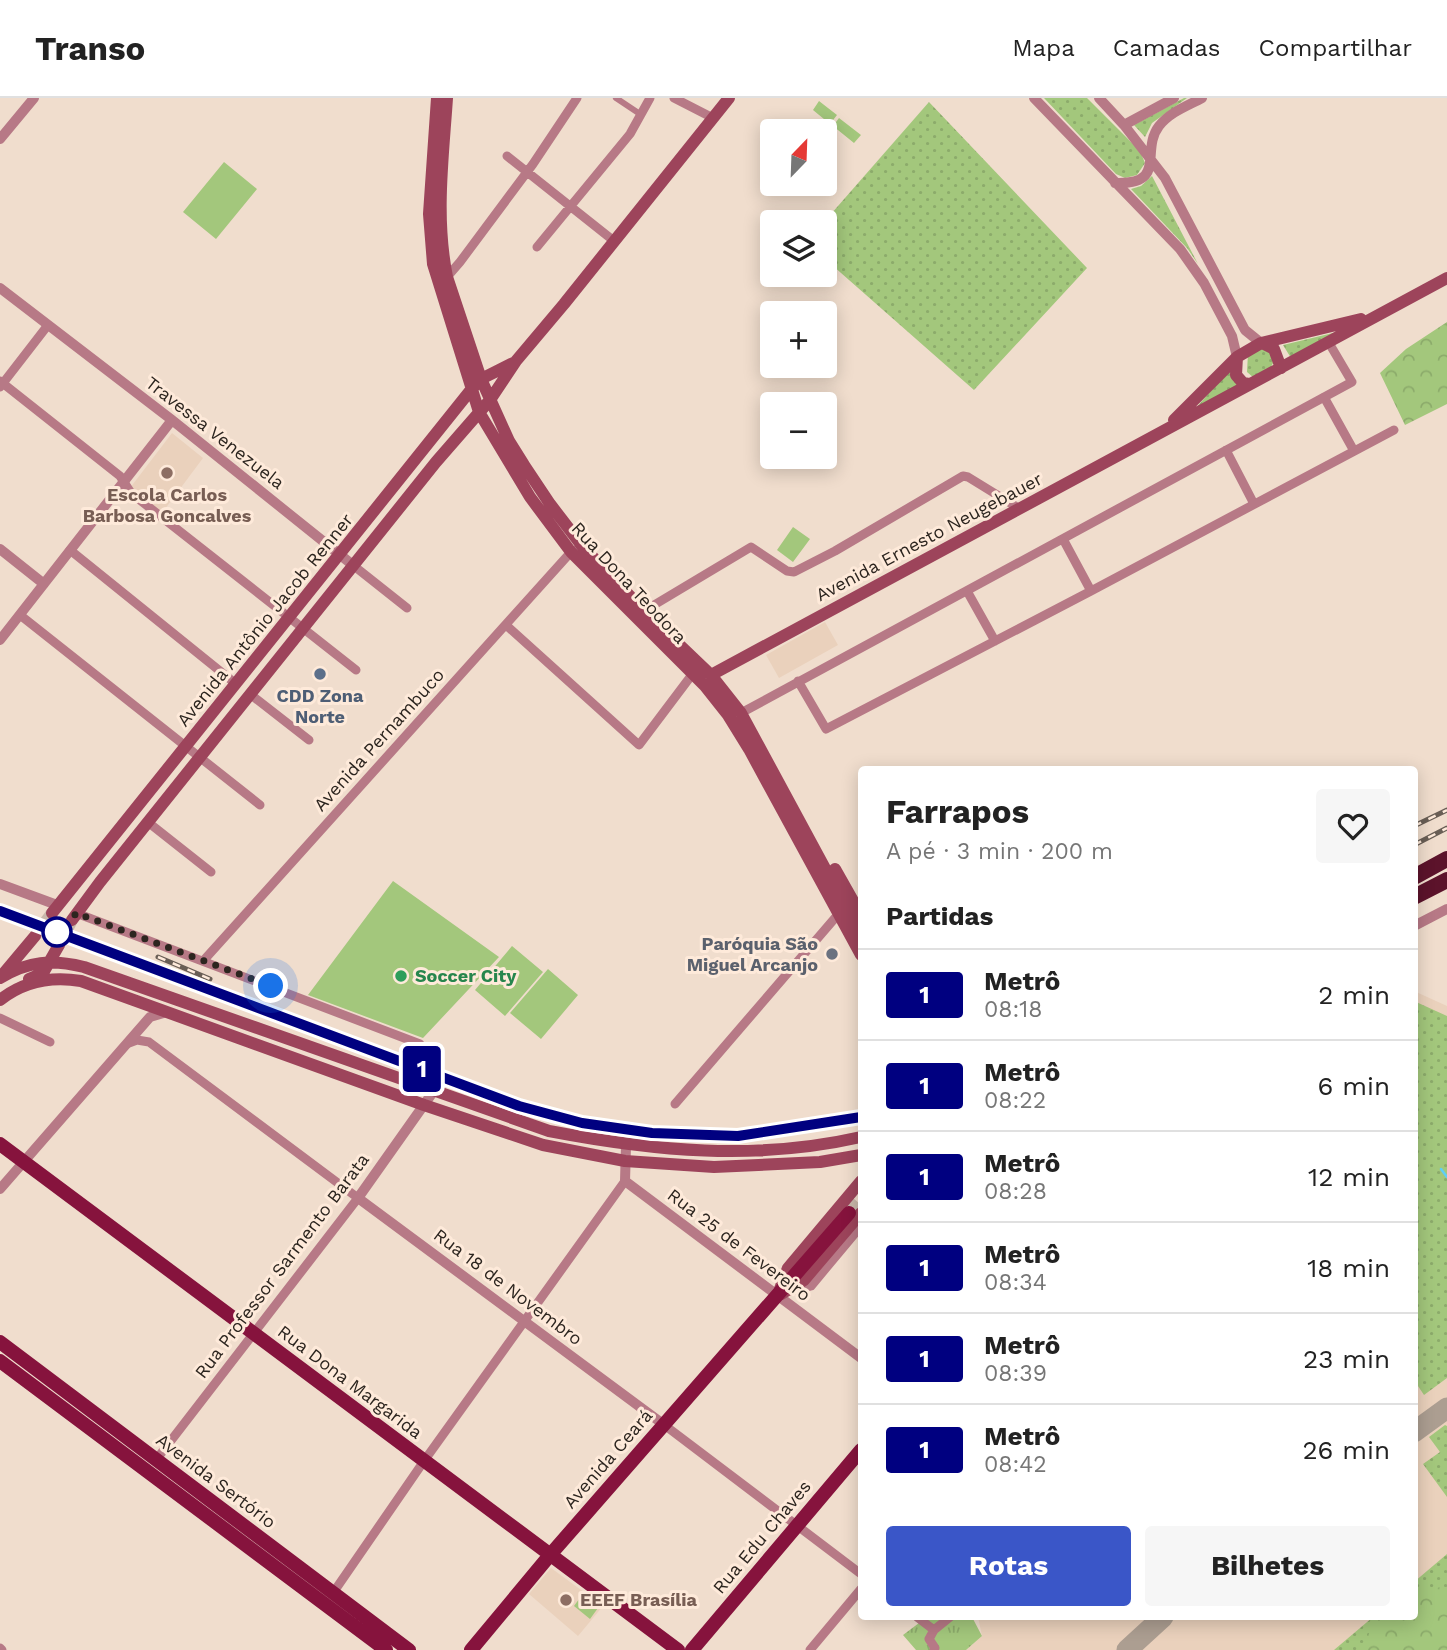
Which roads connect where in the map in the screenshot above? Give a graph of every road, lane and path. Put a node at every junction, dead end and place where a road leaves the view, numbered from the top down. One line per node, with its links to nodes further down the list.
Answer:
1 (34, 98): 16 (street)
2 (437, 98): 37 (main road, Rua Dona Teodora)
3 (447, 98): 24 (main road, Rua Dona Teodora)
4 (577, 98): 19 (street)
5 (617, 98): 13 (street)
6 (650, 98): 13 (street)
7 (674, 98): 14 (street)
8 (729, 98): 14 (main road, Avenida Antônio Jacob Renner)
9 (1034, 98): 20 (street)
10 (1099, 98): 15 (street)
11 (1174, 98): 15 (street)
12 (1202, 98): 18 (street)
13 (640, 114): 21 (street)
14 (713, 118): 22 (main road, Avenida Antônio Jacob Renner)
15 (1124, 125): 18 (street)
16 (0, 139)
17 (507, 156): 19 (street)
18 (1152, 159): 20 (street); 30 (street)
19 (527, 172): 21 (street); 24 (street)
20 (1115, 183): 31 (street)
21 (569, 206): 22 (street); 23 (street)
22 (614, 241): 32 (main road, Avenida Antônio Jacob Renner)
23 (537, 247)
24 (447, 277): 34 (main road, Rua Dona Teodora)
25 (1447, 278): 27 (main road, Avenida Ernesto Neugebauer)
26 (0, 288): 28 (street, Travessa Venezuela)
27 (1382, 314): 29 (main road, Avenida Ernesto Neugebauer); 30 (main road, Avenida Ernesto Neugebauer)
28 (48, 326): 35 (street); 41 (street, Travessa Venezuela)
29 (1329, 342): 33 (main road, Avenida Ernesto Neugebauer); 38 (street)
30 (1261, 343): 31 (main road, Avenida Ernesto Neugebauer); 33 (main road)
31 (1237, 357): 36 (main road); 43 (main road, Avenida Ernesto Neugebauer)
32 (516, 361): 34 (main road, Avenida Antônio Jacob Renner); 39 (main road, Avenida Antônio Jacob Renner)
33 (1281, 368): 36 (main road, Avenida Ernesto Neugebauer)
34 (481, 379): 37 (main road, Avenida Antônio Jacob Renner); 39 (main road, Rua Dona Teodora)
35 (1, 384): 51 (street)
36 (1249, 384): 43 (main road, Avenida Ernesto Neugebauer)
37 (471, 391): 40 (main road, Rua Dona Teodora); 48 (main road, Avenida Antônio Jacob Renner)
38 (1324, 397): 46 (street); 47 (street)
39 (490, 400): 40 (main road, Avenida Antônio Jacob Renner); 50 (main road, Rua Dona Teodora)
40 (479, 412): 42 (main road, Avenida Antônio Jacob Renner); 45 (main road, Rua Dona Teodora)
41 (172, 420): 51 (street); 60 (street, Travessa Venezuela)
42 (463, 430): 45 (main road); 49 (main road, Avenida Antônio Jacob Renner)
43 (1163, 430): 55 (main road, Avenida Ernesto Neugebauer)
44 (1394, 430): 47 (street)
45 (490, 432): 50 (main road, Rua Dona Teodora)
46 (1226, 450): 54 (street); 56 (street)
47 (1354, 451): 54 (street)
48 (422, 452): 49 (main road); 52 (main road, Avenida Antônio Jacob Renner)
49 (436, 462): 53 (main road, Avenida Antônio Jacob Renner)
50 (519, 468): 58 (main road, Rua Dona Teodora)
51 (123, 482): 59 (street); 68 (street)
52 (391, 491): 53 (main road); 60 (main road, Avenida Antônio Jacob Renner)
53 (405, 501): 61 (main road, Avenida Antônio Jacob Renner)
54 (1254, 504): 64 (street)
55 (1020, 509): 66 (street); 78 (main road, Avenida Ernesto Neugebauer)
56 (1063, 538): 63 (street); 64 (street)
57 (0, 549): 62 (street)
58 (577, 549): 66 (main road, Rua Dona Teodora); 69 (street, Avenida Pernambuco); 77 (main road, Rua Dona Teodora)
59 (70, 550): 62 (street); 80 (street)
60 (340, 555): 61 (street, Travessa Venezuela); 68 (main road, Avenida Antônio Jacob Renner)
61 (354, 566): 65 (street, Travessa Venezuela); 70 (main road, Avenida Antônio Jacob Renner)
62 (44, 584): 67 (street)
63 (967, 591): 72 (street); 79 (street)
64 (1091, 591): 72 (street)
65 (407, 608)
66 (643, 611): 75 (main road, Rua Dona Teodora)
67 (20, 615): 71 (street); 84 (street)
68 (290, 617): 70 (street); 73 (main road, Avenida Antônio Jacob Renner)
69 (506, 625): 77 (street); 110 (street, Avenida Pernambuco)
70 (303, 628): 74 (main road, Avenida Antônio Jacob Renner); 76 (street)
71 (0, 640)
72 (995, 641): 79 (street)
73 (267, 646): 74 (main road); 80 (main road, Avenida Antônio Jacob Renner)
74 (280, 656): 81 (main road, Avenida Antônio Jacob Renner)
75 (692, 656): 77 (street); 78 (main road, Rua Dona Teodora)
76 (356, 670)
77 (693, 675): 78 (main road, Rua Dona Teodora)
78 (708, 680): 82 (main road, Rua Dona Teodora); 102 (main road, Rua Dona Teodora)
79 (798, 681): 82 (street)
80 (236, 684): 84 (main road, Avenida Antônio Jacob Renner)
81 (250, 694): 83 (street); 85 (main road, Avenida Antônio Jacob Renner)
82 (741, 713): 92 (main road, Rua Dona Teodora)
83 (309, 740)
84 (187, 747): 85 (street); 86 (main road, Avenida Antônio Jacob Renner)
85 (200, 757): 87 (main road, Avenida Antônio Jacob Renner); 89 (street)
86 (169, 769): 87 (main road); 88 (main road, Avenida Antônio Jacob Renner)
87 (182, 780): 90 (main road, Avenida Antônio Jacob Renner)
88 (149, 795): 90 (main road); 94 (main road, Avenida Antônio Jacob Renner)
89 (260, 805)
90 (161, 806): 91 (main road, Avenida Antônio Jacob Renner)
91 (149, 823): 95 (street); 98 (main road, Avenida Antônio Jacob Renner)
92 (813, 845): 102 (main road, Rua Dona Teodora); 104 (main road)
93 (1447, 859): 96 (highway)
94 (86, 870): 98 (main road); 101 (main road, Avenida Antônio Jacob Renner)
95 (211, 872)
96 (1418, 875)
97 (1447, 880): 100 (highway)
98 (100, 882): 105 (main road, Avenida Antônio Jacob Renner)
99 (0, 884): 101 (street)
100 (1418, 895)
101 (55, 909)
102 (838, 909): 107 (main road); 109 (main road); 111 (main road); 123 (street)
103 (1447, 909): 106 (street)
104 (858, 910)
105 (74, 917): 110 (street)
106 (1418, 924)
107 (858, 932)
108 (35, 936): 114 (main road)
109 (858, 949)
110 (204, 960): 121 (street)
111 (858, 960)
112 (51, 961): 113 (main road); 113 (main road); 114 (main road); 115 (main road)
113 (84, 967): 122 (main road)
114 (0, 978)
115 (21, 986): 116 (main road); 117 (main road)
116 (0, 1000)
117 (170, 1012): 120 (street); 124 (main road)
118 (0, 1018): 119 (street)
119 (50, 1042)
120 (129, 1043): 130 (street); 134 (street, Rua 18 de Novembro)
121 (420, 1044)
122 (433, 1092): 124 (street, Rua Professor Sarmento Barata); 127 (main road)
123 (675, 1104)
124 (424, 1105): 129 (main road); 134 (street, Rua Professor Sarmento Barata)
125 (858, 1138): 127 (main road)
126 (0, 1144): 130 (main road, Rua Dona Margarida)
127 (626, 1146): 129 (street)
128 (858, 1156): 129 (main road)
129 (625, 1161): 131 (street)
130 (23, 1162): 133 (street); 139 (main road, Rua Dona Margarida)
131 (625, 1181): 137 (street, Rua 25 de Fevereiro); 138 (street)
132 (858, 1185): 137 (main road, Avenida Ceará)
133 (0, 1189)
134 (358, 1198): 138 (street, Rua 18 de Novembro); 139 (street, Rua Professor Sarmento Barata)
135 (855, 1213): 137 (main road, Avenida Ceará)
136 (858, 1230): 137 (street)
137 (778, 1295): 141 (street, Rua 25 de Fevereiro); 143 (main road, Avenida Ceará)
138 (524, 1321): 143 (street, Rua 18 de Novembro); 146 (street)
139 (253, 1334): 145 (street, Rua Professor Sarmento Barata); 146 (main road, Rua Dona Margarida)
140 (0, 1342): 145 (main road, Avenida Sertório)
141 (858, 1356)
142 (0, 1361): 155 (main road, Avenida Sertório)
143 (663, 1424): 147 (street, Rua 18 de Novembro); 148 (main road, Avenida Ceará)
144 (858, 1454): 147 (main road, Rua Edu Chaves)
145 (156, 1460): 150 (main road, Avenida Sertório)
146 (424, 1461): 148 (main road, Rua Dona Margarida); 150 (street)
147 (797, 1525): 149 (street, Rua 18 de Novembro); 159 (main road, Rua Edu Chaves)
148 (550, 1555): 157 (main road, Avenida Ceará); 158 (main road, Rua Dona Margarida)
149 (858, 1572)
150 (334, 1593): 156 (main road, Avenida Sertório)
151 (858, 1593): 160 (street)
152 (922, 1620): 154 (street)
153 (946, 1620): 154 (street)
154 (934, 1630): 161 (street)
155 (386, 1650)
156 (409, 1650)
157 (471, 1650)
158 (678, 1650)
159 (692, 1650)
160 (810, 1650)
161 (934, 1650)

